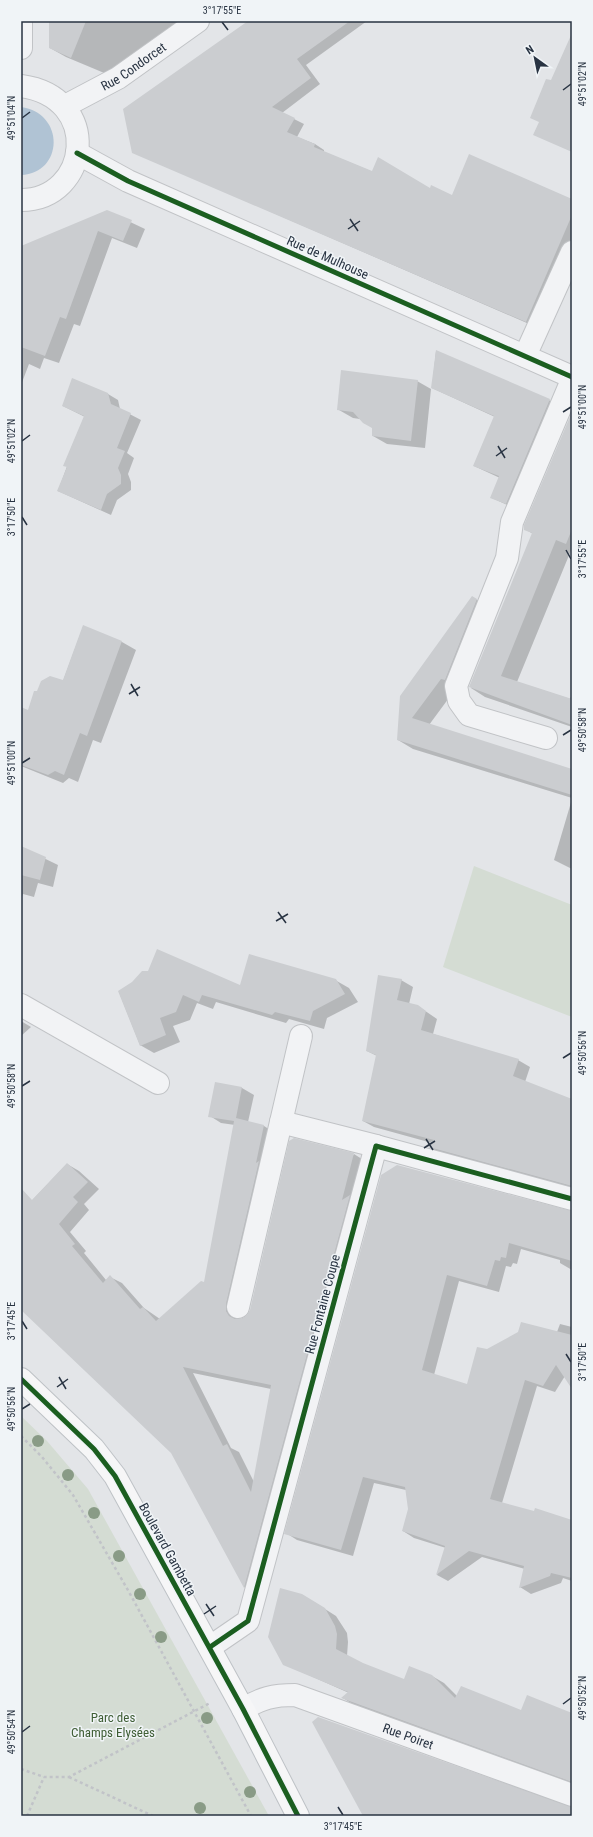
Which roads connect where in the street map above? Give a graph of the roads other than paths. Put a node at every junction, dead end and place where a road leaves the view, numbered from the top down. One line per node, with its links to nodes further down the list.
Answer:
1 (21, 21): 3 (street)
2 (198, 21): 5 (street, Rue Condorcet)
3 (21, 48)
4 (21, 86): 5 (street)
5 (65, 106): 6 (street)
6 (77, 153): 7 (street); 9 (street, Rue de Mulhouse)
7 (21, 200)
8 (572, 252): 9 (street)
9 (526, 356): 10 (street, Rue de Mulhouse)
10 (572, 376)
11 (572, 380): 12 (street)
12 (546, 738)
13 (21, 1005): 15 (street)
14 (301, 1036): 16 (street)
15 (158, 1083)
16 (281, 1122): 17 (street); 19 (street)
17 (376, 1146): 18 (street); 21 (street, Rue Fontaine Coupe)
18 (572, 1199)
19 (238, 1307)
20 (21, 1378): 21 (main road, Boulevard Gambetta)
21 (210, 1647): 22 (main road, Boulevard Gambetta)
22 (238, 1699): 23 (street, Rue Poiret); 24 (main road, Boulevard Gambetta)
23 (572, 1796)
24 (298, 1816)

